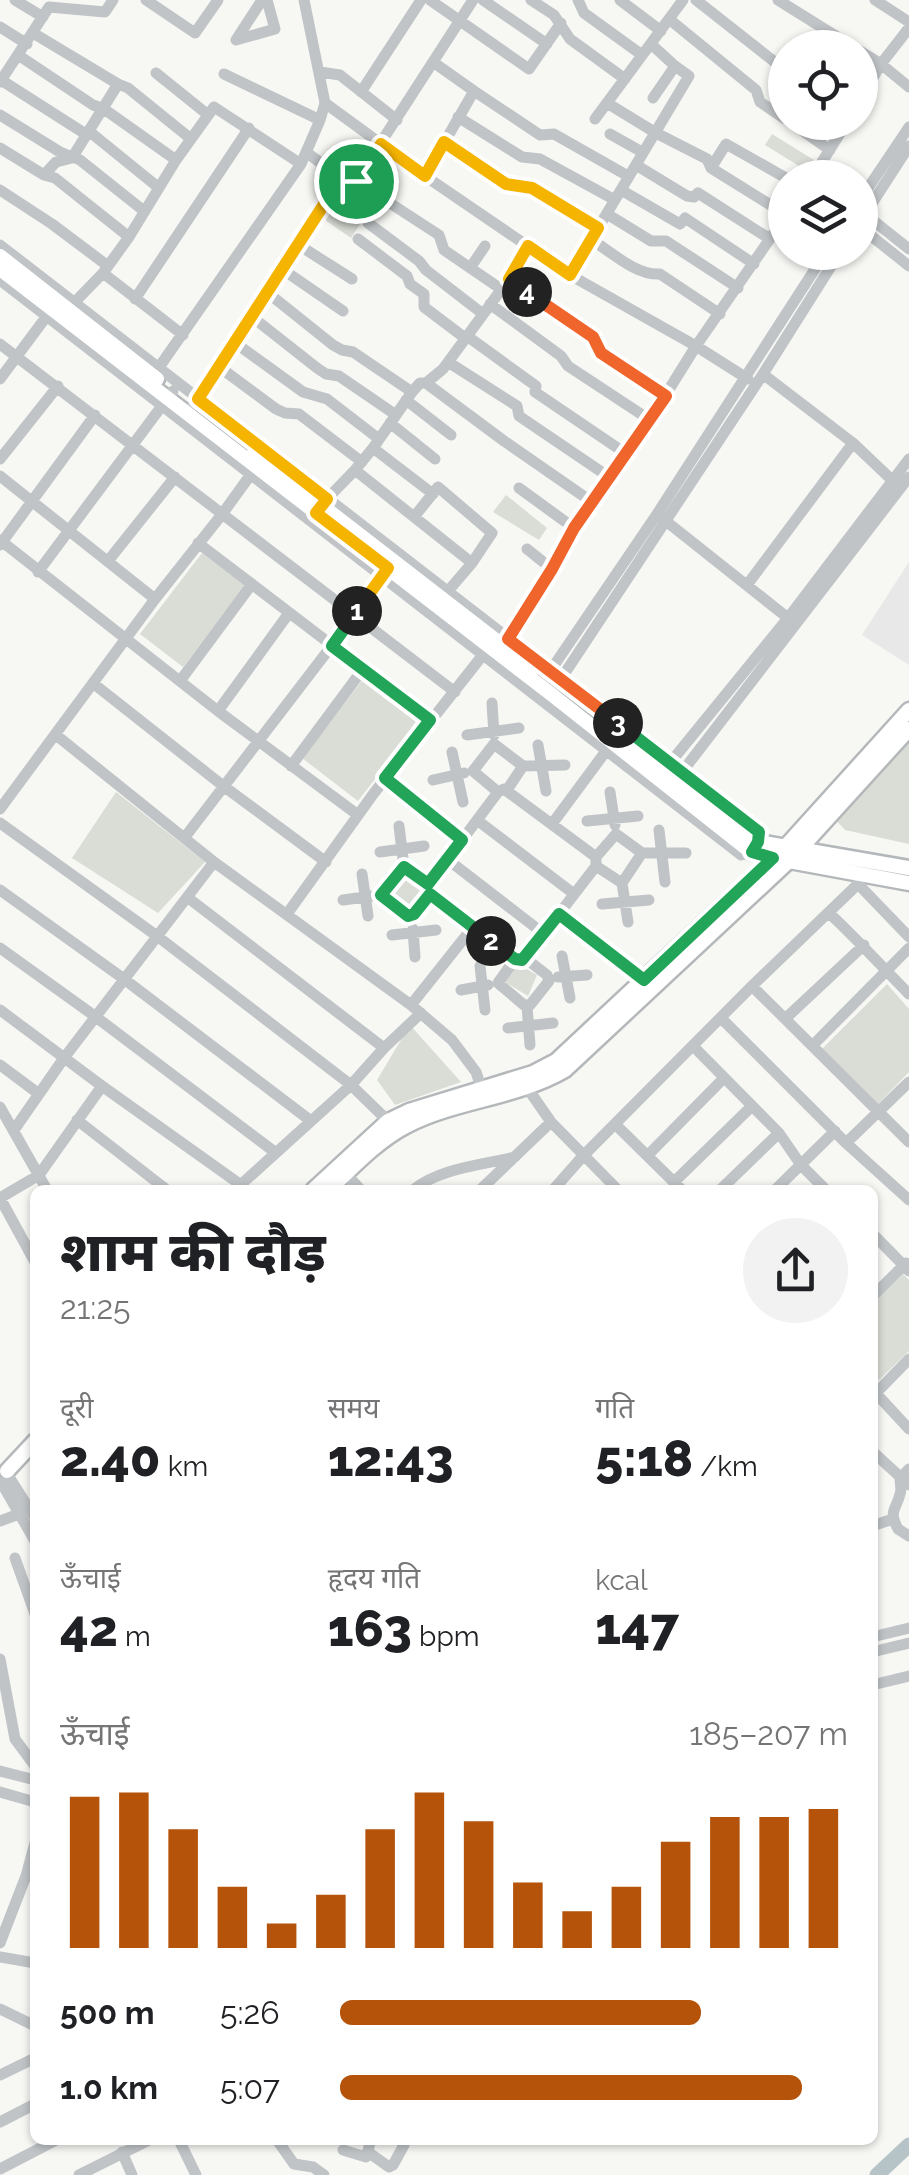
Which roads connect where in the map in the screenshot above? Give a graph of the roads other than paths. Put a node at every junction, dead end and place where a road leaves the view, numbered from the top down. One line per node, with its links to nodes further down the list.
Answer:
1 (15, 0): 19 (street)
2 (84, 0): 18 (street)
3 (112, 0): 18 (street)
4 (146, 0): 5 (street)
5 (218, 0)
6 (304, 0): 39 (street)
7 (422, 0): 46 (street)
8 (430, 0): 21 (street)
9 (473, 0): 21 (street)
10 (483, 0): 28 (street)
11 (531, 0): 22 (street)
12 (578, 0): 30 (street)
13 (620, 0): 25 (street)
14 (696, 0): 31 (street)
15 (778, 0): 26 (street)
16 (875, 0): 23 (street)
17 (678, 2): 20 (street)
18 (104, 12): 19 (street)
19 (42, 16): 27 (street)
20 (669, 19): 25 (street); 50 (street)
21 (460, 21): 28 (street); 32 (street)
22 (561, 23): 28 (street); 41 (street)
23 (909, 25): 35 (street)
24 (0, 27): 27 (street)
25 (661, 30): 29 (street)
26 (827, 30)
27 (26, 44): 34 (street); 43 (street); 51 (street)
28 (547, 44)
29 (651, 44): 30 (street); 36 (street)
30 (642, 55): 41 (street)
31 (768, 57)
32 (434, 62): 45 (street); 57 (street)
33 (878, 62): 35 (street)
34 (5, 64): 42 (street)
35 (882, 64): 37 (street); 44 (street)
36 (675, 66): 47 (street); 61 (street)
37 (878, 71)
38 (156, 72): 53 (street)
39 (320, 72): 46 (street); 48 (street)
40 (224, 74): 56 (street)
41 (625, 79): 49 (street)
42 (1, 81): 60 (street)
43 (118, 84): 51 (street); 63 (street)
44 (909, 87)
45 (474, 91): 54 (street); 78 (street)
46 (360, 92): 57 (street)
47 (652, 98)
48 (324, 103): 56 (street); 67 (street)
49 (607, 103): 55 (street); 61 (street)
50 (768, 108)
51 (104, 109): 60 (street); 74 (street)
52 (0, 114): 72 (street)
53 (207, 114): 59 (street); 63 (street)
54 (458, 118): 66 (street); 86 (street)
55 (595, 119)
56 (320, 120): 73 (street)
57 (397, 120): 67 (street)
58 (909, 127): 79 (street)
59 (249, 128): 73 (street); 119 (street)
60 (90, 132): 72 (street); 84 (street)
61 (656, 133): 71 (street); 76 (street)
62 (610, 134): 71 (street)
63 (191, 139): 74 (street)
64 (815, 140): 70 (street)
65 (836, 140): 70 (street)
66 (444, 142): 81 (street); 93 (street)
67 (381, 144): 81 (street); 83 (street)
68 (909, 146): 87 (street)
69 (0, 148): 80 (street)
70 (830, 150): 75 (street)
71 (642, 152): 78 (street)
72 (72, 158): 80 (street); 89 (street)
73 (304, 158): 82 (street); 126 (street)
74 (176, 160): 84 (street)
75 (824, 160)
76 (712, 168): 77 (street); 88 (street)
77 (768, 168)
78 (632, 170): 86 (street); 97 (street)
79 (878, 173)
80 (44, 175): 94 (street)
81 (425, 176): 102 (street)
82 (341, 178): 83 (street); 99 (street)
83 (356, 181): 107 (street)
84 (159, 188): 89 (street)
85 (0, 190): 108 (street)
86 (618, 195): 90 (street); 105 (street)
87 (878, 195)
88 (768, 205)
89 (144, 212): 94 (street)
90 (606, 214): 93 (street); 117 (street)
91 (368, 224): 121 (street)
92 (878, 231): 103 (street)
93 (595, 234): 113 (street); 124 (street)
94 (130, 236): 108 (street)
95 (878, 236): 106 (street)
96 (358, 238): 127 (street)
97 (768, 238)
98 (768, 242): 105 (street)
99 (297, 244): 109 (street); 114 (street)
100 (0, 245): 120 (street)
101 (485, 246): 107 (street)
102 (528, 246): 113 (street); 116 (street)
103 (909, 249)
104 (0, 256): 120 (main road)
105 (754, 264): 117 (street)
106 (909, 266)
107 (470, 268): 116 (street)
108 (106, 269): 119 (street); 120 (street)
109 (282, 269): 118 (street); 122 (street)
110 (0, 270): 123 (main road)
111 (816, 270): 135 (street)
112 (828, 270): 135 (street)
113 (570, 275): 130 (street)
114 (352, 279)
115 (0, 280): 123 (street)
116 (505, 284): 121 (street); 140 (street)
117 (738, 288): 124 (street)
118 (268, 292): 125 (street); 139 (street)
119 (135, 299): 126 (street)
120 (72, 306): 134 (main road)
121 (486, 309): 127 (street); 145 (street)
122 (343, 311)
123 (50, 312): 131 (street); 134 (main road); 141 (street)
124 (720, 314): 130 (street)
125 (251, 316): 128 (street); 144 (street)
126 (183, 334): 134 (street)
127 (466, 337): 132 (street); 150 (street)
128 (234, 342): 133 (street); 148 (street)
129 (0, 344): 131 (street)
130 (696, 346): 135 (street); 140 (street)
131 (17, 357): 136 (street); 138 (street)
132 (448, 362): 137 (street); 159 (street)
133 (218, 366): 142 (street); 154 (street)
134 (153, 376): 141 (main road); 142 (street)
135 (755, 378): 147 (street); 168 (street)
136 (0, 379)
137 (426, 382): 139 (street); 164 (street)
138 (58, 386): 143 (street); 151 (street)
139 (409, 396): 144 (street); 146 (street)
140 (666, 396): 145 (street)
141 (168, 398): 142 (main road); 149 (street); 155 (main road)
142 (195, 403): 165 (main road)
143 (95, 415): 149 (street); 163 (street)
144 (393, 419): 148 (street); 152 (street)
145 (650, 420): 150 (street)
146 (451, 434)
147 (853, 443): 160 (street); 180 (street)
148 (376, 444): 154 (street); 162 (street)
149 (133, 446): 158 (street); 170 (street)
150 (625, 453): 159 (street)
151 (0, 459)
152 (436, 459)
153 (909, 459): 160 (street)
154 (359, 466): 165 (street); 167 (street)
155 (254, 471): 165 (main road); 166 (street); 178 (street)
156 (0, 476): 163 (street)
157 (909, 476): 213 (street)
158 (175, 477): 166 (street); 174 (street)
159 (608, 478): 164 (street)
160 (893, 481): 185 (street)
161 (519, 488): 169 (street)
162 (433, 494): 167 (street); 175 (street)
163 (31, 500): 170 (street); 171 (street)
164 (592, 502): 169 (street)
165 (321, 505): 178 (main road); 181 (main road)
166 (223, 514): 172 (street); 184 (street)
167 (414, 517): 175 (street)
168 (661, 517): 180 (street); 191 (street)
169 (574, 528): 176 (street)
170 (68, 529): 174 (street); 177 (street)
171 (1, 542): 177 (street)
172 (198, 542): 179 (street); 182 (street)
173 (527, 549): 176 (street)
174 (108, 562): 182 (street)
175 (472, 563): 181 (street)
176 (552, 569): 188 (street)
177 (38, 572): 186 (street)
178 (385, 572): 184 (street); 188 (main road)
179 (252, 584): 183 (street); 190 (street)
180 (747, 585): 185 (street)
181 (445, 595): 188 (main road)
182 (155, 599): 186 (street)
183 (289, 612): 187 (street); 196 (street)
184 (356, 614): 187 (street); 193 (street)
185 (788, 618): 207 (street)
186 (126, 639): 190 (street); 192 (street)
187 (332, 646): 189 (street); 203 (street)
188 (496, 647): 191 (main road); 193 (street); 205 (street)
189 (363, 668): 197 (street); 209 (street)
190 (180, 681): 196 (street)
191 (551, 682): 205 (main road); 207 (street); 236 (main road)
192 (94, 684): 200 (street); 217 (street)
193 (456, 692): 197 (street)
194 (492, 703): 202 (street)
195 (909, 710): 239 (main road)
196 (218, 711): 203 (street)
197 (430, 720): 215 (street)
198 (519, 728): 202 (street)
199 (909, 729): 239 (main road)
200 (56, 735): 222 (street); 233 (street)
201 (467, 735): 202 (street)
202 (495, 738): 210 (street); 212 (street)
203 (257, 740): 209 (street); 217 (street)
204 (538, 745): 211 (street)
205 (610, 746): 229 (street); 236 (main road)
206 (452, 752): 214 (street)
207 (670, 763): 213 (street)
208 (564, 765): 211 (street)
209 (291, 766): 223 (street)
210 (523, 766): 211 (street); 218 (street)
211 (541, 766): 219 (street)
212 (473, 771): 214 (street); 218 (street)
213 (682, 772): 236 (street)
214 (457, 775): 216 (street); 221 (street)
215 (385, 778): 223 (street); 234 (street)
216 (433, 780)
217 (222, 785): 233 (street); 246 (street)
218 (503, 791): 226 (street); 229 (street)
219 (546, 791)
220 (610, 792): 225 (street)
221 (463, 802)
222 (0, 809)
223 (358, 816): 246 (street)
224 (638, 816): 225 (street)
225 (614, 818): 227 (street); 232 (street)
226 (477, 820): 234 (street); 257 (street)
227 (587, 821)
228 (0, 823): 276 (street)
229 (552, 824): 247 (street)
230 (399, 826): 237 (street)
231 (659, 830): 240 (street)
232 (616, 834): 242 (street); 247 (street)
233 (184, 836): 245 (street)
234 (462, 840): 244 (street)
235 (424, 846): 237 (street)
236 (755, 847): 239 (main road); 243 (main road)
237 (402, 849): 238 (street); 248 (street)
238 (380, 852)
239 (792, 852): 243 (main road); 249 (main road); 251 (main road); 317 (main road)
240 (662, 853): 241 (street); 242 (street); 253 (street)
241 (686, 853)
242 (642, 854): 252 (street)
243 (773, 858): 290 (main road)
244 (447, 859): 255 (street); 274 (street)
245 (214, 862): 259 (street); 265 (street)
246 (326, 862): 265 (street)
247 (596, 862): 252 (street); 257 (street)
248 (404, 867): 255 (street); 258 (street)
249 (909, 868)
250 (362, 874): 260 (street)
251 (859, 878): 254 (main road); 267 (street); 277 (street)
252 (622, 882): 263 (street)
253 (665, 882)
254 (909, 883)
255 (429, 889): 268 (street); 271 (street)
256 (0, 890): 289 (street)
257 (574, 894): 266 (street)
258 (381, 895): 260 (street); 268 (street)
259 (187, 897): 276 (street); 310 (street)
260 (365, 897): 261 (street); 269 (street)
261 (343, 900)
262 (649, 900): 263 (street)
263 (625, 902): 264 (street); 270 (street)
264 (602, 904)
265 (287, 914): 298 (street)
266 (559, 914): 274 (street); 290 (street)
267 (829, 914): 278 (street); 293 (street)
268 (411, 915): 273 (street)
269 (368, 916)
270 (628, 922)
271 (473, 927): 283 (street); 298 (street)
272 (436, 930): 273 (street)
273 (413, 932): 275 (street); 282 (street)
274 (544, 934): 283 (street)
275 (392, 935)
276 (157, 936): 289 (street); 315 (street)
277 (909, 937)
278 (864, 945): 285 (street); 303 (street)
279 (0, 948): 301 (street)
280 (909, 948): 285 (street)
281 (562, 956): 287 (street)
282 (415, 957)
283 (520, 958): 288 (street); 291 (street)
284 (480, 966): 292 (street)
285 (886, 971): 295 (street); 309 (street)
286 (587, 975): 287 (street)
287 (566, 977): 288 (street); 296 (street)
288 (549, 978): 297 (street)
289 (124, 979): 301 (street); 324 (street)
290 (644, 980): 318 (main road)
291 (498, 984): 292 (street); 297 (street)
292 (482, 986): 294 (street); 300 (street)
293 (752, 986): 302 (street); 303 (street)
294 (461, 990)
295 (909, 994)
296 (570, 998)
297 (527, 1006): 305 (street)
298 (416, 1009): 310 (street); 318 (street)
299 (0, 1010): 311 (street)
300 (484, 1010)
301 (96, 1017): 311 (street); 333 (street)
302 (721, 1018): 308 (street); 329 (street)
303 (786, 1018): 309 (street)
304 (552, 1023): 305 (street)
305 (529, 1026): 306 (street); 307 (street)
306 (508, 1028)
307 (530, 1045)
308 (693, 1046): 313 (street); 327 (street)
309 (813, 1046): 322 (street)
310 (384, 1048): 315 (street)
311 (64, 1058): 316 (street); 319 (street)
312 (0, 1065): 319 (street)
313 (724, 1078): 320 (street); 334 (street)
314 (909, 1082): 322 (street)
315 (351, 1085): 324 (street); 325 (street)
316 (102, 1086): 323 (street); 342 (street)
317 (526, 1086): 326 (street); 338 (main road)
318 (482, 1090): 325 (main road)
319 (39, 1094): 328 (street)
320 (752, 1106): 330 (street); 352 (street)
321 (0, 1107): 328 (street)
322 (878, 1113): 331 (street); 332 (street)
323 (77, 1120): 339 (street); 341 (street)
324 (311, 1121): 333 (street)
325 (388, 1121): 344 (main road)
326 (551, 1122): 335 (street); 336 (street)
327 (614, 1124): 334 (street); 335 (street)
328 (14, 1130): 339 (street)
329 (834, 1131): 332 (street); 337 (street)
330 (779, 1133): 337 (street); 353 (street)
331 (908, 1138)
332 (846, 1142): 356 (street)
333 (276, 1153): 343 (street)
334 (648, 1155): 351 (street)
335 (583, 1156): 349 (street); 350 (street)
336 (515, 1157): 347 (street); 348 (street)
337 (801, 1165): 354 (street); 355 (street)
338 (346, 1174): 345 (main road); 346 (street)
339 (39, 1175): 340 (street); 357 (street)
340 (44, 1185)
341 (160, 1185)
342 (235, 1185)
343 (240, 1185)
344 (318, 1185)
345 (334, 1185)
346 (356, 1185)
347 (420, 1185)
348 (485, 1185)
349 (558, 1185)
350 (613, 1185)
351 (677, 1185)
352 (679, 1185)
353 (725, 1185)
354 (780, 1185)
355 (821, 1185)
356 (906, 1194)
357 (0, 1198): 359 (street)
358 (878, 1241): 360 (street)
359 (30, 1253)
360 (907, 1266): 361 (street)
361 (878, 1293)
362 (909, 1359): 363 (street)
363 (878, 1387)
364 (878, 1395): 365 (street)
365 (907, 1422)
366 (30, 1446): 369 (main road)
367 (30, 1456): 369 (main road)
368 (878, 1458): 370 (street)
369 (4, 1474): 371 (street); 372 (street)
370 (906, 1484): 374 (street)
371 (30, 1511)
372 (19, 1514): 373 (street); 376 (street)
373 (0, 1520)
374 (893, 1520): 375 (street); 377 (street)
375 (878, 1524)
376 (30, 1533)
377 (909, 1536)
378 (15, 1558): 379 (street)
379 (30, 1600)
380 (909, 1628): 381 (street)
381 (878, 1636)
382 (909, 1643): 383 (street)
383 (878, 1651)
384 (0, 1660): 388 (street)
385 (909, 1676): 386 (street)
386 (878, 1684)
387 (0, 1728): 388 (street)
388 (16, 1738): 389 (street)
389 (30, 1759)
390 (0, 1771): 391 (street)
391 (30, 1779)
392 (0, 1792): 393 (street)
393 (30, 1801)
394 (30, 1879): 395 (street)
395 (0, 1942)
396 (0, 1957): 397 (street)
397 (30, 1962)
398 (0, 2009): 399 (street)
399 (30, 2024)
400 (30, 2060): 401 (street)
401 (0, 2075)
402 (30, 2107): 403 (street)
403 (0, 2122)
404 (46, 2145): 411 (street)
405 (181, 2145): 414 (street)
406 (281, 2145): 415 (street)
407 (404, 2145): 408 (street)
408 (370, 2146): 410 (street)
409 (127, 2147): 412 (street); 413 (street)
410 (342, 2150)
411 (0, 2168)
412 (79, 2175)
413 (132, 2175)
414 (196, 2175)
415 (324, 2175)

